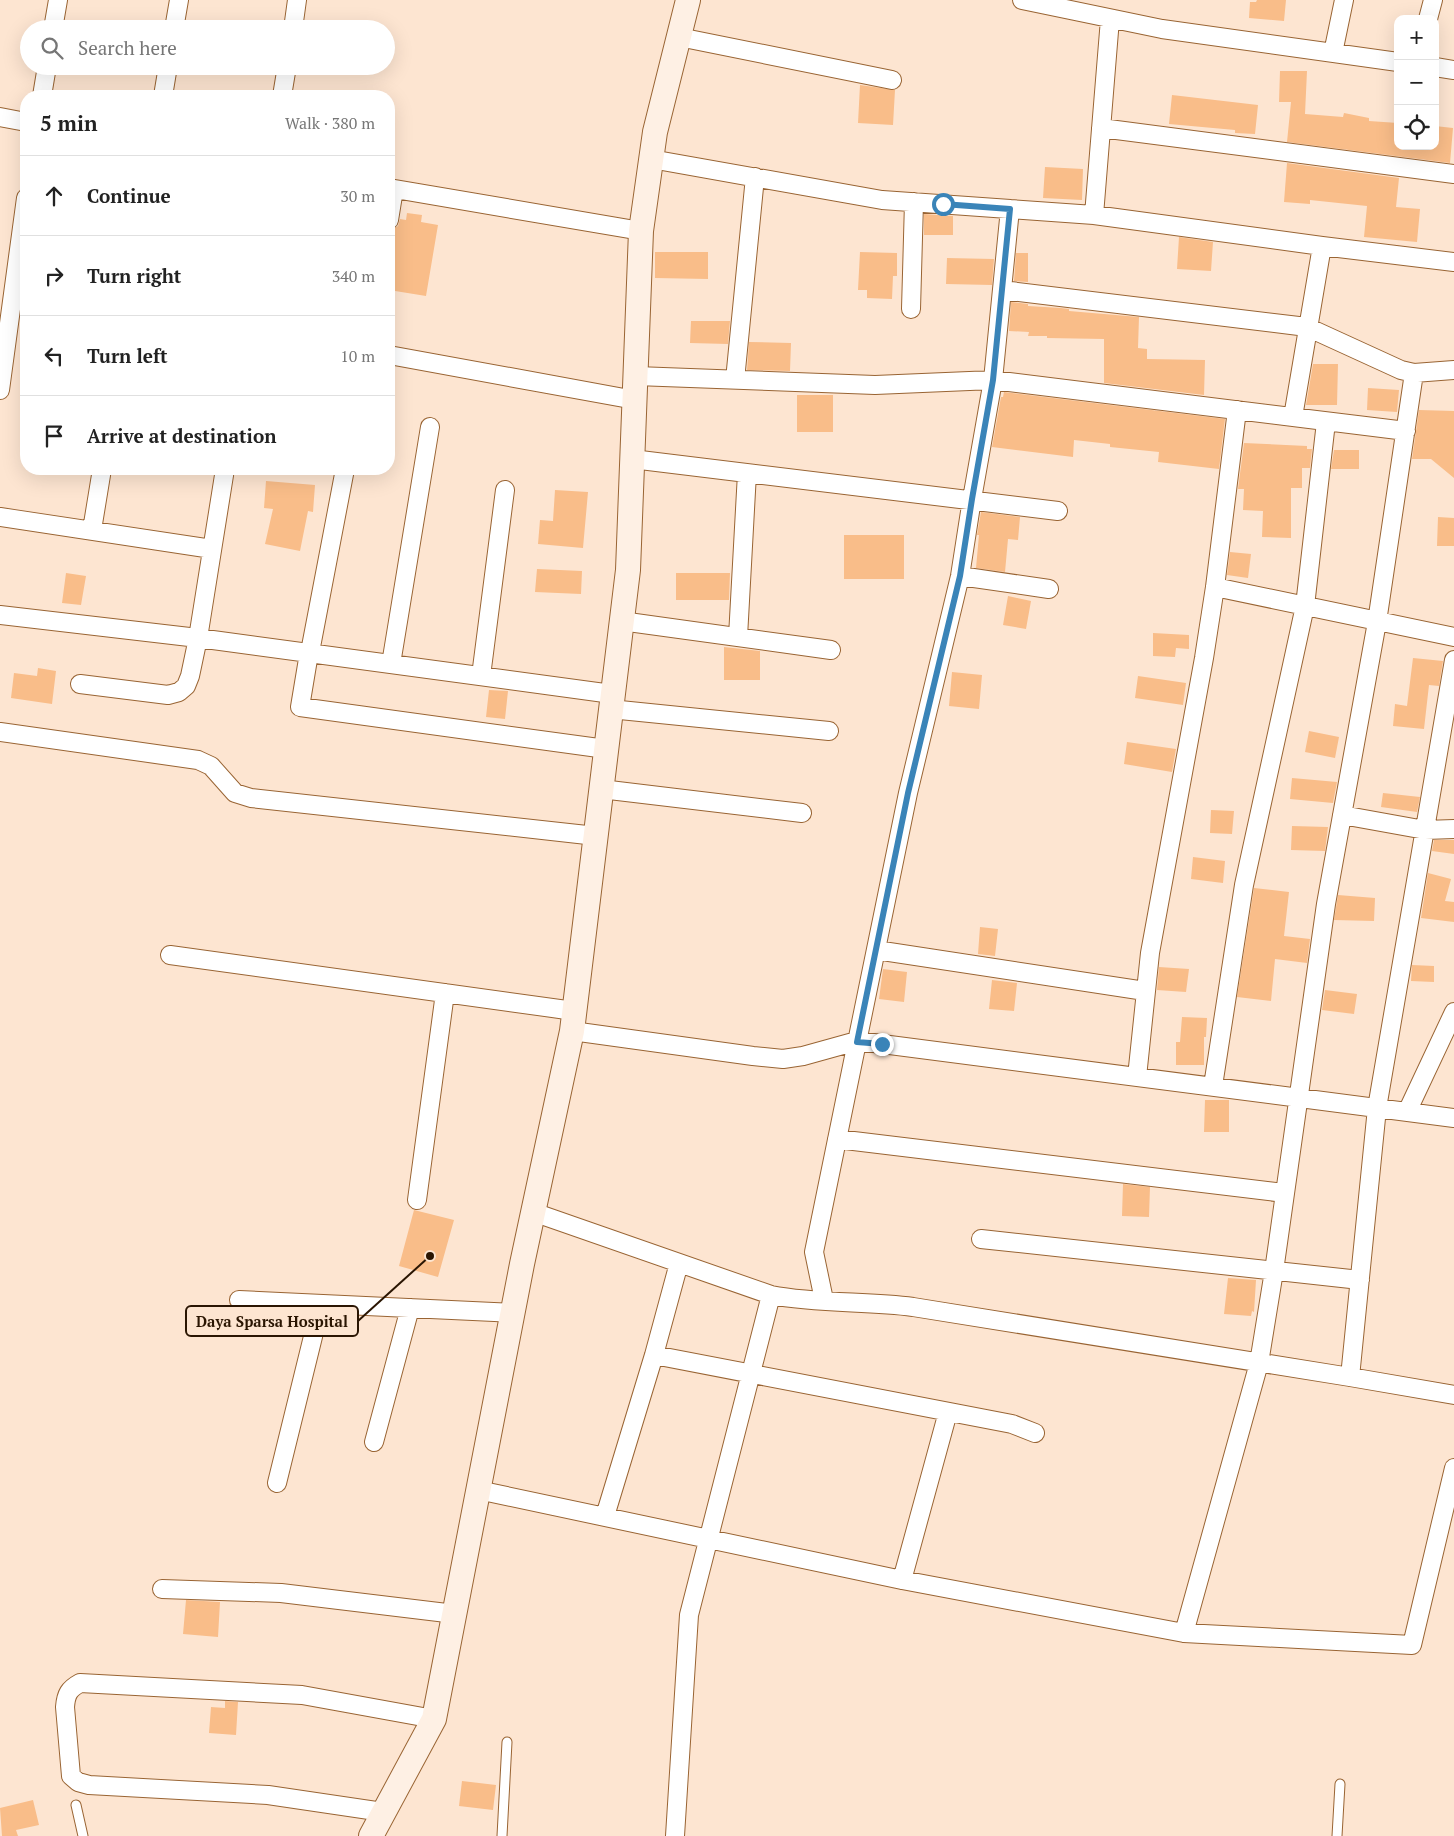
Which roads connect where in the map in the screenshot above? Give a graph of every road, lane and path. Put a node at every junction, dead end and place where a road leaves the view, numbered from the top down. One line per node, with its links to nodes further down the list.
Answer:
1 (58, 0): 11 (street)
2 (179, 0): 12 (street)
3 (297, 0): 13 (street)
4 (688, 0): 14 (street)
5 (1022, 0): 8 (street)
6 (1344, 0): 15 (street)
7 (1433, 0): 9 (street)
8 (1040, 2): 10 (street)
9 (1429, 15)
10 (1110, 19): 15 (street); 28 (street)
11 (55, 20)
12 (176, 20)
13 (294, 20)
14 (679, 37): 22 (street); 29 (street)
15 (1333, 53): 16 (street)
16 (1394, 61)
17 (1439, 68): 18 (street)
18 (1454, 70)
19 (46, 75): 23 (street)
20 (166, 75): 24 (street)
21 (286, 75): 25 (street)
22 (892, 80)
23 (43, 90)
24 (164, 90)
25 (283, 90)
26 (0, 117): 27 (street)
27 (20, 121)
28 (1101, 128): 30 (street); 35 (street)
29 (651, 159): 31 (street); 36 (street)
30 (1454, 174)
31 (755, 177): 33 (street); 48 (street)
32 (395, 189): 36 (street)
33 (914, 202): 34 (street); 41 (street)
34 (1010, 209): 35 (street); 40 (street)
35 (1094, 216): 38 (street)
36 (641, 231): 47 (street)
37 (20, 232): 42 (street)
38 (1322, 246): 39 (street); 43 (street)
39 (1454, 262)
40 (1002, 290): 43 (street); 49 (street)
41 (911, 309)
42 (4, 321): 50 (street)
43 (1307, 327): 46 (street); 53 (street)
44 (395, 355): 51 (street)
45 (1454, 370): 46 (street)
46 (1414, 373): 56 (street)
47 (636, 376): 48 (street); 51 (street)
48 (735, 380): 49 (street)
49 (993, 380): 52 (street); 63 (street)
50 (0, 390)
51 (635, 400): 57 (street)
52 (1237, 410): 53 (street); 69 (street)
53 (1293, 417): 54 (street)
54 (1326, 422): 56 (street); 71 (street)
55 (430, 427): 81 (street)
56 (1406, 431): 74 (street)
57 (632, 459): 58 (street); 73 (street)
58 (747, 473): 63 (street); 75 (street)
59 (101, 475): 66 (street)
60 (224, 475): 67 (street)
61 (344, 475): 79 (street)
62 (505, 490): 82 (street)
63 (972, 499): 64 (street); 68 (street)
64 (1058, 510)
65 (0, 517): 66 (street)
66 (92, 530): 67 (street)
67 (212, 549): 76 (street)
68 (960, 576): 70 (street); 94 (street)
69 (1215, 587): 71 (street); 96 (street)
70 (1049, 589)
71 (1305, 606): 74 (street); 102 (street)
72 (0, 615): 76 (street)
73 (621, 621): 75 (street); 84 (street)
74 (1377, 622): 77 (street); 90 (street)
75 (738, 637): 78 (street)
76 (198, 638): 79 (street); 83 (street)
77 (1454, 638)
78 (831, 650)
79 (309, 653): 81 (street); 87 (street)
80 (1454, 660): 92 (street)
81 (391, 664): 82 (street)
82 (481, 676): 84 (street)
83 (80, 684)
84 (611, 702): 85 (street); 87 (street)
85 (828, 731)
86 (0, 732): 93 (street)
87 (606, 749): 88 (street)
88 (601, 789): 89 (street); 93 (street)
89 (802, 813)
90 (1342, 815): 92 (street); 103 (street)
91 (1454, 829): 92 (street)
92 (1425, 830): 104 (street)
93 (596, 836): 99 (street)
94 (876, 950): 96 (street); 100 (street)
95 (170, 955): 97 (street)
96 (1145, 991): 101 (street)
97 (445, 993): 99 (street); 109 (street)
98 (1454, 1012): 105 (street)
99 (573, 1021): 100 (street); 110 (street)
100 (857, 1042): 101 (street); 107 (street)
101 (1137, 1077): 102 (street)
102 (1212, 1086): 103 (street)
103 (1298, 1098): 104 (street); 108 (street)
104 (1377, 1108): 105 (street); 114 (street)
105 (1407, 1112): 106 (street)
106 (1454, 1118)
107 (837, 1139): 108 (street); 117 (street)
108 (1284, 1193): 113 (street)
109 (417, 1200)
110 (533, 1212): 112 (street); 120 (street)
111 (980, 1239): 113 (street)
112 (679, 1263): 115 (street); 121 (street)
113 (1274, 1271): 114 (street); 122 (street)
114 (1360, 1280): 124 (street)
115 (770, 1295): 117 (street); 123 (street)
116 (239, 1300): 118 (street)
117 (824, 1300): 122 (street)
118 (321, 1304): 119 (street); 130 (street)
119 (410, 1308): 120 (street); 128 (street)
120 (513, 1314): 131 (street)
121 (654, 1355): 123 (street); 132 (street)
122 (1259, 1363): 124 (street); 137 (street)
123 (750, 1374): 126 (street); 133 (street)
124 (1350, 1377): 125 (street)
125 (1454, 1395)
126 (948, 1412): 127 (street); 134 (street)
127 (1035, 1433)
128 (374, 1442)
129 (1454, 1468): 137 (street)
130 (277, 1482)
131 (478, 1490): 132 (street); 136 (street)
132 (605, 1516): 133 (street)
133 (709, 1539): 134 (street); 146 (street)
134 (902, 1580): 137 (street)
135 (162, 1589): 136 (street)
136 (455, 1614): 138 (street)
137 (1184, 1633)
138 (434, 1719): 142 (street); 142 (street)
139 (507, 1742): 145 (lane)
140 (1340, 1784): 147 (lane)
141 (76, 1805): 143 (lane)
142 (383, 1812): 144 (street)
143 (83, 1836)
144 (371, 1836)
145 (502, 1836)
146 (675, 1836)
147 (1338, 1836)

